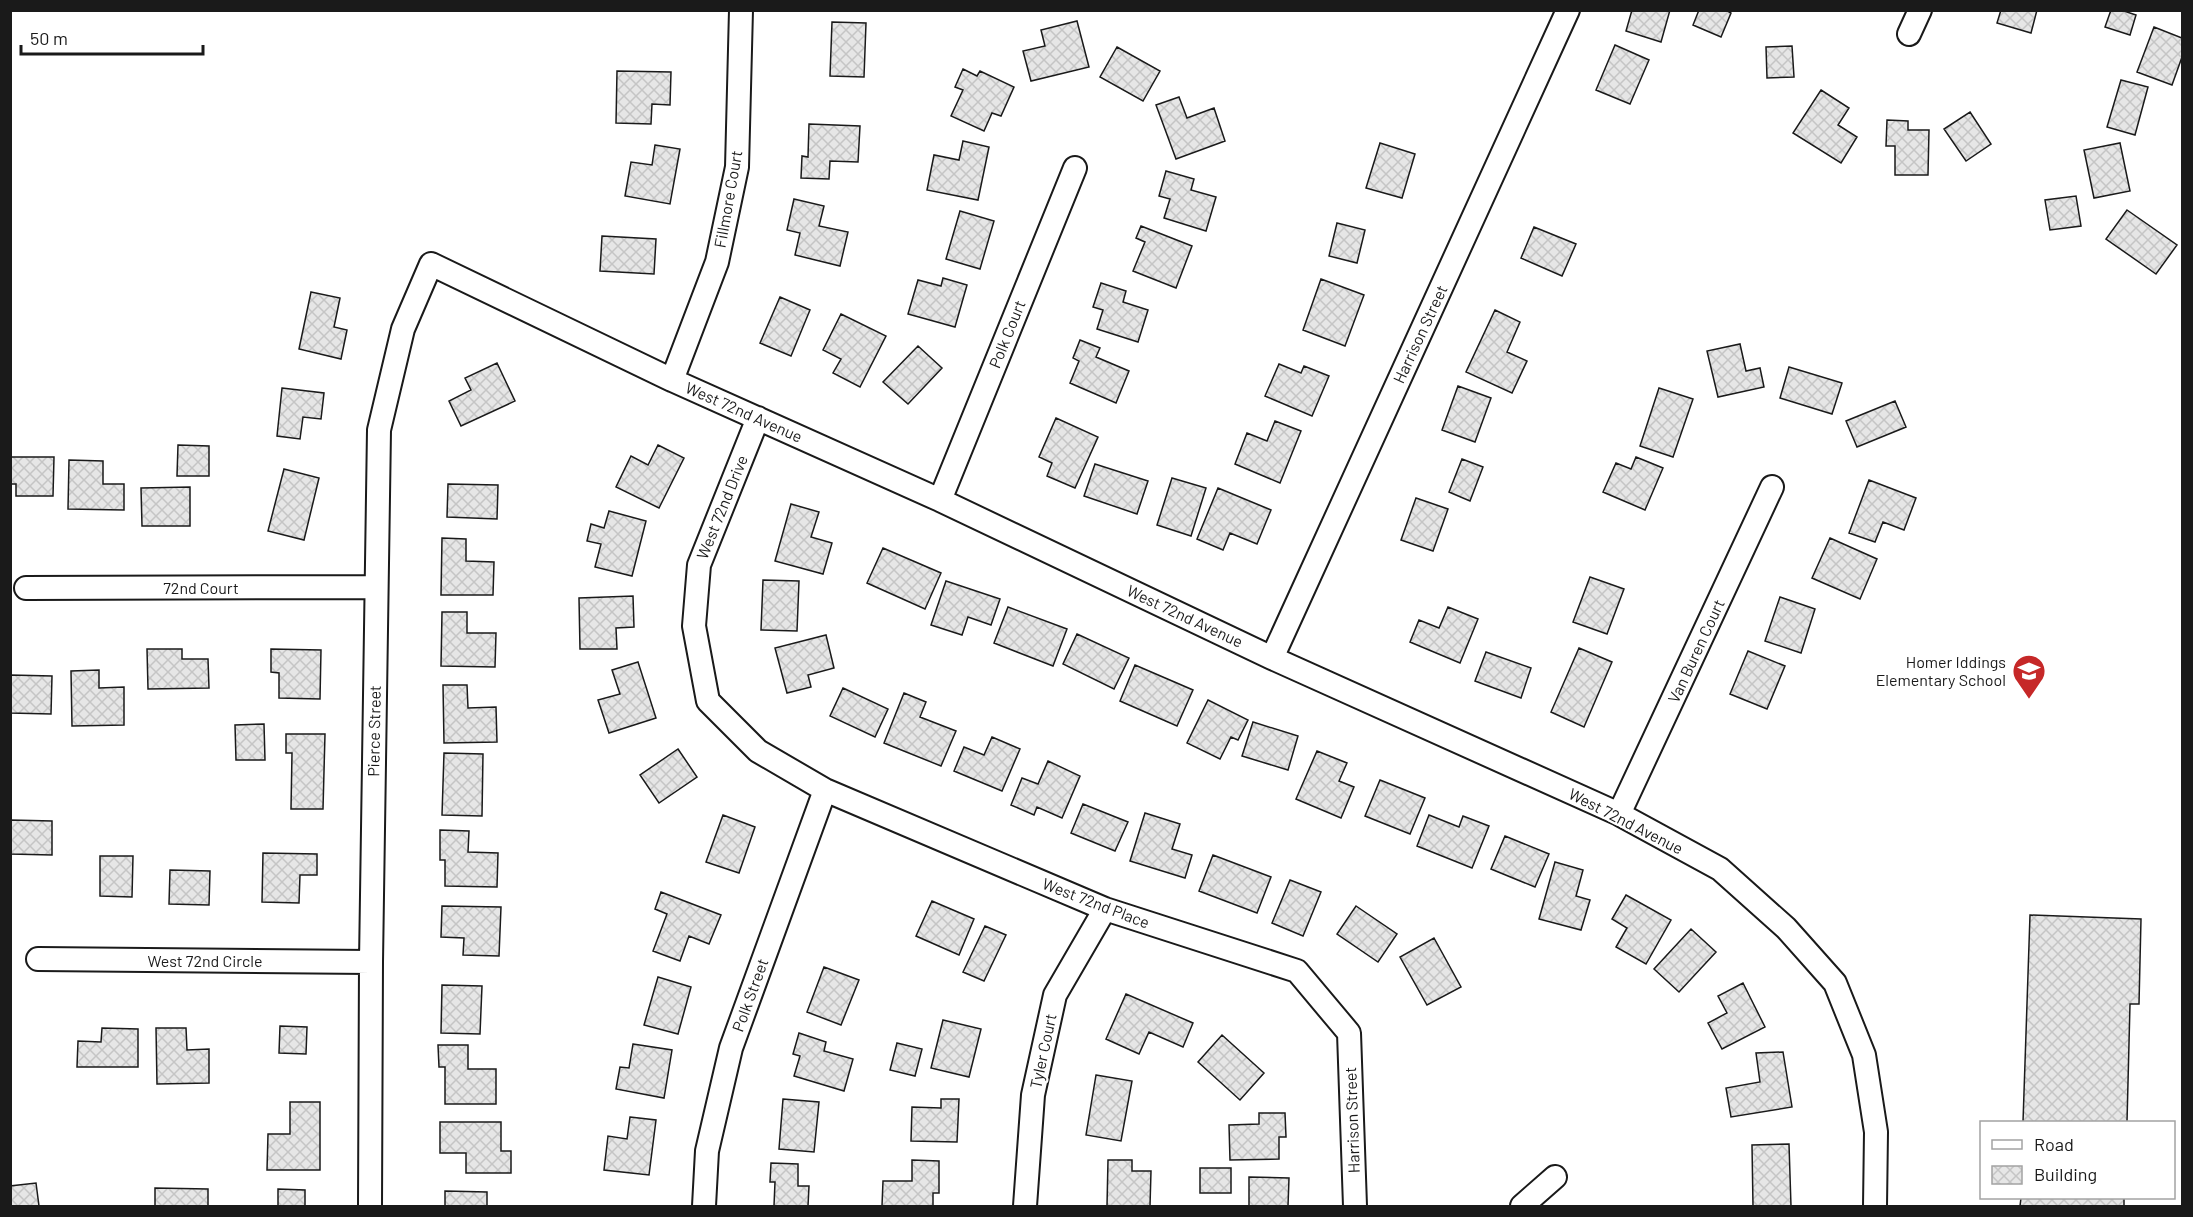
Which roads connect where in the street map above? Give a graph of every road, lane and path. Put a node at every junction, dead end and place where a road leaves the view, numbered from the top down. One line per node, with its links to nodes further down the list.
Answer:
1 (741, 10): 7 (street, Fillmore Court)
2 (1568, 10): 13 (street, Harrison Street)
3 (1920, 10): 4 (street)
4 (1909, 34)
5 (1075, 168): 10 (street, Polk Court)
6 (431, 264): 7 (street, West 72nd Avenue); 11 (street, Pierce Street)
7 (672, 380): 8 (street, West 72nd Avenue)
8 (758, 417): 10 (street, West 72nd Avenue); 14 (street, West 72nd Drive)
9 (1772, 487): 15 (street, Van Buren Court)
10 (940, 500): 13 (street, West 72nd Avenue)
11 (376, 587): 12 (street, 72nd Court); 18 (street, Pierce Street)
12 (26, 588)
13 (1272, 658): 15 (street, West 72nd Avenue)
14 (825, 790): 16 (street, West 72nd Place); 22 (street, Polk Street)
15 (1619, 814): 26 (street, West 72nd Avenue)
16 (1105, 909): 19 (street, West 72nd Place); 23 (street, Tyler Court)
17 (38, 960): 18 (street, West 72nd Circle)
18 (371, 962): 21 (street, Pierce Street)
19 (1349, 1034): 24 (street, Harrison Street)
20 (1555, 1177): 25 (street)
21 (370, 1206)
22 (704, 1206)
23 (1025, 1206)
24 (1355, 1206)
25 (1522, 1206)
26 (1875, 1206)

